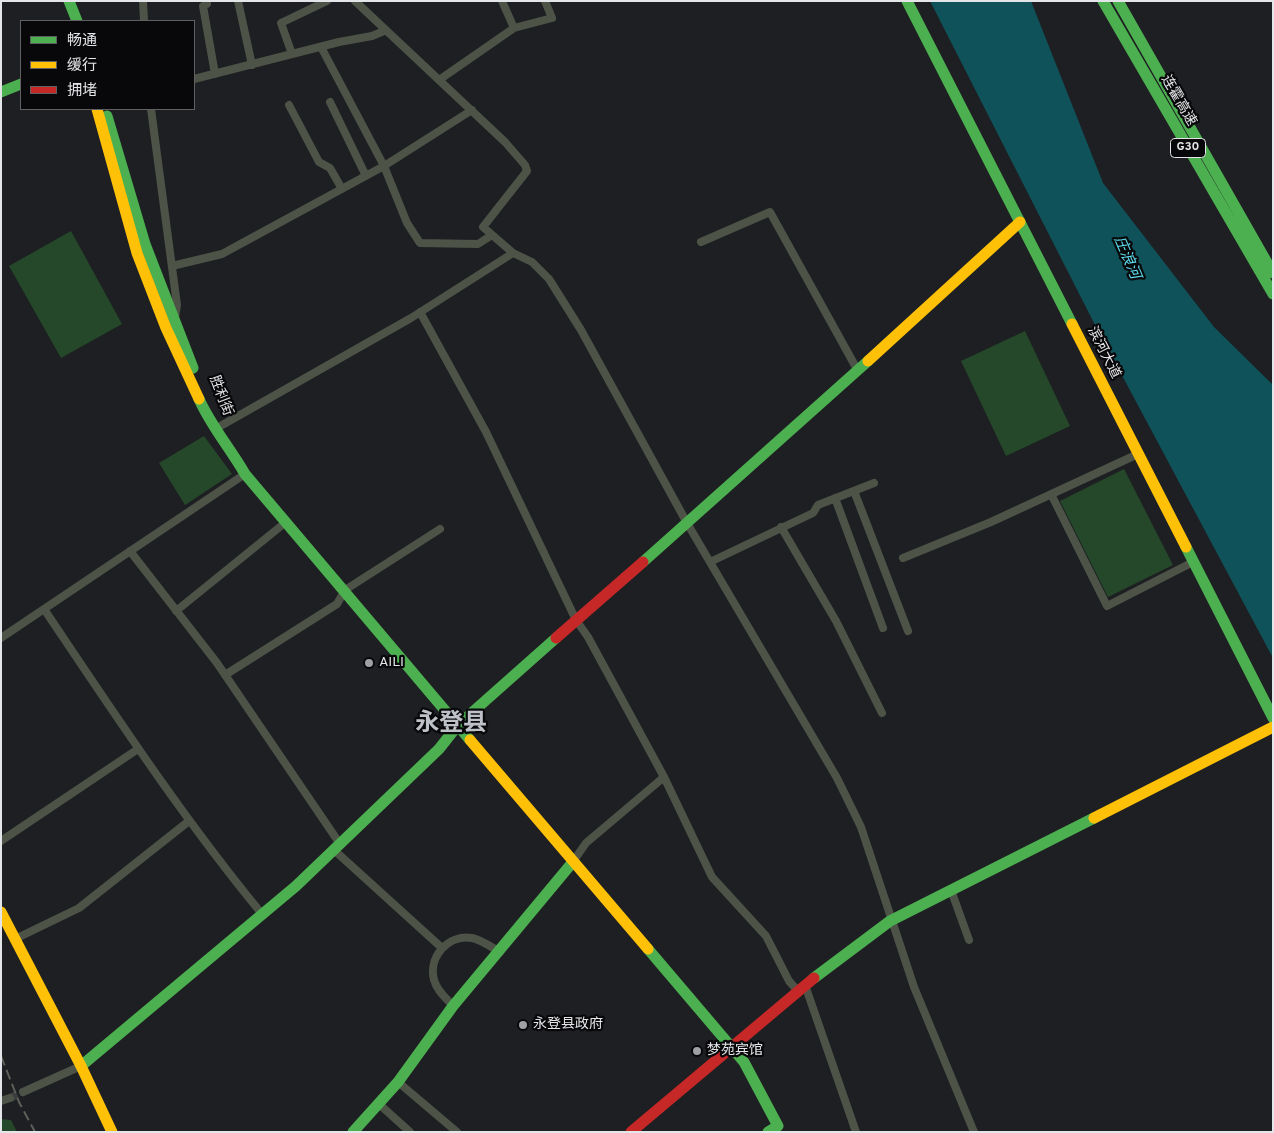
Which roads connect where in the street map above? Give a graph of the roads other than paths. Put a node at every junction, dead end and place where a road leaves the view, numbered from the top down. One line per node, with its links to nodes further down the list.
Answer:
1 (62, 1): 13 (main road)
2 (69, 1): 14 (main road)
3 (143, 1): 15 (street)
4 (206, 1): 21 (street)
5 (238, 1): 20 (street)
6 (327, 1): 19 (street)
7 (355, 1): 17 (street)
8 (502, 1): 16 (street)
9 (544, 1): 16 (street)
10 (907, 1): 35 (main road, 滨河大道)
11 (1103, 1): 41 (main road, 连霍高速 / G30)
12 (1118, 1): 40 (main road, 连霍高速 / G30)
13 (70, 20)
14 (77, 20)
15 (144, 20)
16 (514, 28): 23 (street)
17 (384, 31): 18 (street); 23 (street)
18 (321, 46): 19 (street); 32 (street)
19 (292, 54): 20 (street)
20 (252, 65): 21 (street)
21 (216, 74): 22 (street)
22 (195, 79)
23 (439, 80): 31 (street)
24 (20, 84): 25 (main road)
25 (1, 92)
26 (330, 102): 33 (street)
27 (288, 105): 34 (street)
28 (97, 110): 45 (main road, 胜利街)
29 (105, 110): 43 (main road, 胜利街)
30 (151, 110): 39 (street)
31 (472, 110): 32 (street); 36 (street)
32 (384, 166): 33 (street); 36 (street)
33 (366, 176): 34 (street)
34 (342, 189): 39 (street)
35 (1020, 222): 44 (main road); 46 (main road, 滨河大道)
36 (492, 235): 38 (street)
37 (702, 242): 44 (street)
38 (513, 253): 42 (street); 53 (street)
39 (172, 266): 43 (street)
40 (1273, 273)
41 (1273, 294)
42 (420, 312): 45 (street); 63 (street)
43 (174, 325): 45 (main road, 胜利街)
44 (858, 371): 53 (main road)
45 (217, 428): 47 (main road)
46 (1138, 454): 50 (street); 59 (main road, 滨河大道)
47 (245, 474): 52 (main road); 56 (street)
48 (874, 483): 49 (street)
49 (854, 491): 51 (street); 65 (street)
50 (1051, 494): 57 (street); 59 (street)
51 (835, 498): 54 (street); 64 (street)
52 (286, 522): 60 (main road); 62 (street)
53 (687, 523): 58 (street); 63 (main road)
54 (781, 527): 58 (street); 68 (street)
55 (440, 529): 60 (street)
56 (130, 551): 61 (street); 62 (street)
57 (902, 558)
58 (710, 562): 81 (street)
59 (1193, 562): 69 (main road, 滨河大道)
60 (344, 590): 67 (street); 70 (main road)
61 (44, 609): 66 (street); 72 (street)
62 (176, 611): 67 (street)
63 (576, 620): 70 (main road); 73 (street)
64 (883, 628)
65 (908, 631)
66 (1, 638)
67 (225, 675): 76 (street)
68 (882, 713)
69 (1273, 718)
70 (458, 725): 76 (main road); 77 (main road)
71 (1273, 727): 78 (main road)
72 (138, 749): 74 (street); 75 (street)
73 (664, 777): 77 (street); 86 (street)
74 (189, 821): 80 (street); 82 (street)
75 (1, 841)
76 (337, 847): 80 (main road); 84 (street)
77 (572, 863): 85 (main road); 88 (main road)
78 (951, 890): 81 (main road); 83 (street)
79 (1, 912): 82 (main road)
80 (262, 914): 89 (main road)
81 (890, 921): 86 (main road); 102 (street)
82 (15, 939): 89 (main road)
83 (969, 940)
84 (442, 948): 85 (street); 87 (street)
85 (500, 952): 87 (main road)
86 (801, 988): 88 (main road); 101 (street)
87 (453, 1006): 90 (main road)
88 (731, 1046): 95 (main road); 100 (main road)
89 (81, 1066): 91 (street); 96 (main road)
90 (398, 1082): 94 (main road); 99 (street)
91 (24, 1092)
92 (10, 1098): 93 (street)
93 (1, 1101)
94 (380, 1104): 97 (main road); 98 (street)
95 (776, 1130)
96 (112, 1132)
97 (353, 1132)
98 (410, 1132)
99 (457, 1132)
100 (631, 1132)
101 (856, 1132)
102 (974, 1132)

